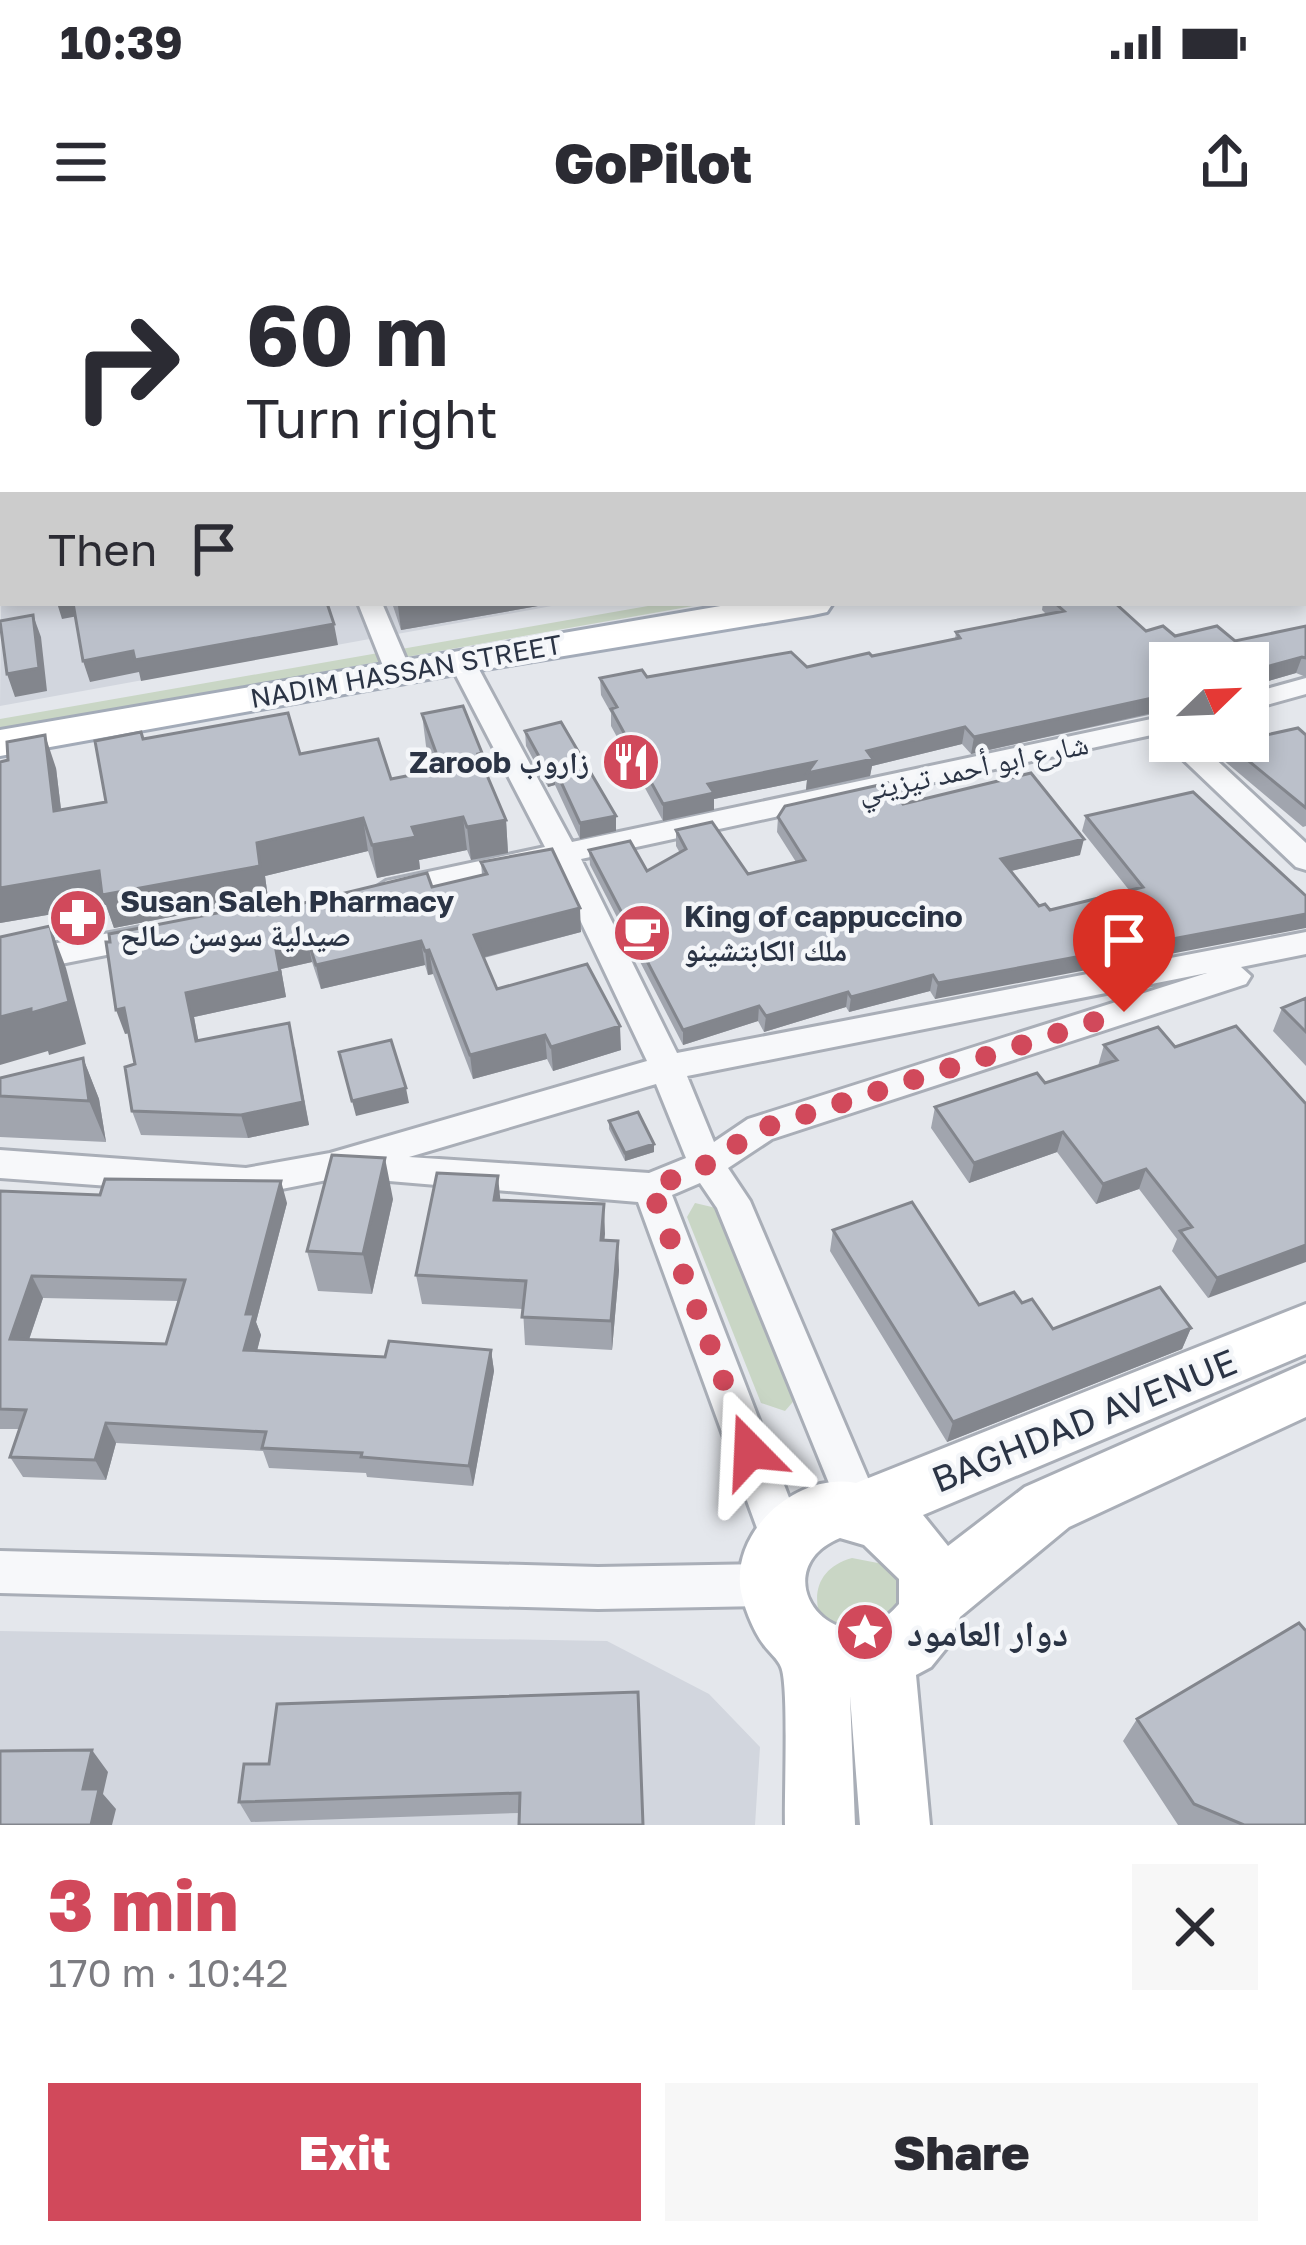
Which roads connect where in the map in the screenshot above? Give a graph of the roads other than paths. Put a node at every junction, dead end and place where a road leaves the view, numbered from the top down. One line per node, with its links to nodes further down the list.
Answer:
1 (371, 606): 4 (street)
2 (637, 606): 4 (main road, NADIM HASSAN STREET)
3 (794, 606): 5 (main road, NADIM HASSAN STREET)
4 (392, 658): 5 (main road, NADIM HASSAN STREET); 8 (main road, NADIM HASSAN STREET); 10 (main road, NADIM HASSAN STREET)
5 (461, 660): 12 (street)
6 (1306, 686): 7 (street)
7 (1269, 696)
8 (0, 711)
9 (1149, 735): 12 (street, شارع ابو أحمد تيزيني)
10 (0, 743)
11 (1204, 762): 13 (street)
12 (568, 856): 14 (street, شارع ابو أحمد تيزيني); 19 (street)
13 (1306, 860)
14 (363, 895)
15 (182, 930): 18 (street)
16 (1306, 943): 19 (street)
17 (1306, 953): 22 (street)
18 (0, 965)
19 (669, 1067): 21 (street); 22 (street)
20 (0, 1164): 21 (street)
21 (330, 1166): 23 (street)
22 (704, 1166): 23 (street); 26 (street)
23 (651, 1188): 27 (street)
24 (1306, 1328): 26 (main road, BAGHDAD AVENUE)
25 (1306, 1389): 29 (main road, BAGHDAD AVENUE)
26 (861, 1511): 27 (main road); 29 (main road)
27 (777, 1562): 28 (street); 30 (main road)
28 (0, 1572)
29 (931, 1600): 31 (main road)
30 (815, 1653): 31 (main road); 32 (main road)
31 (882, 1661): 33 (main road)
32 (820, 1825)
33 (895, 1825)

